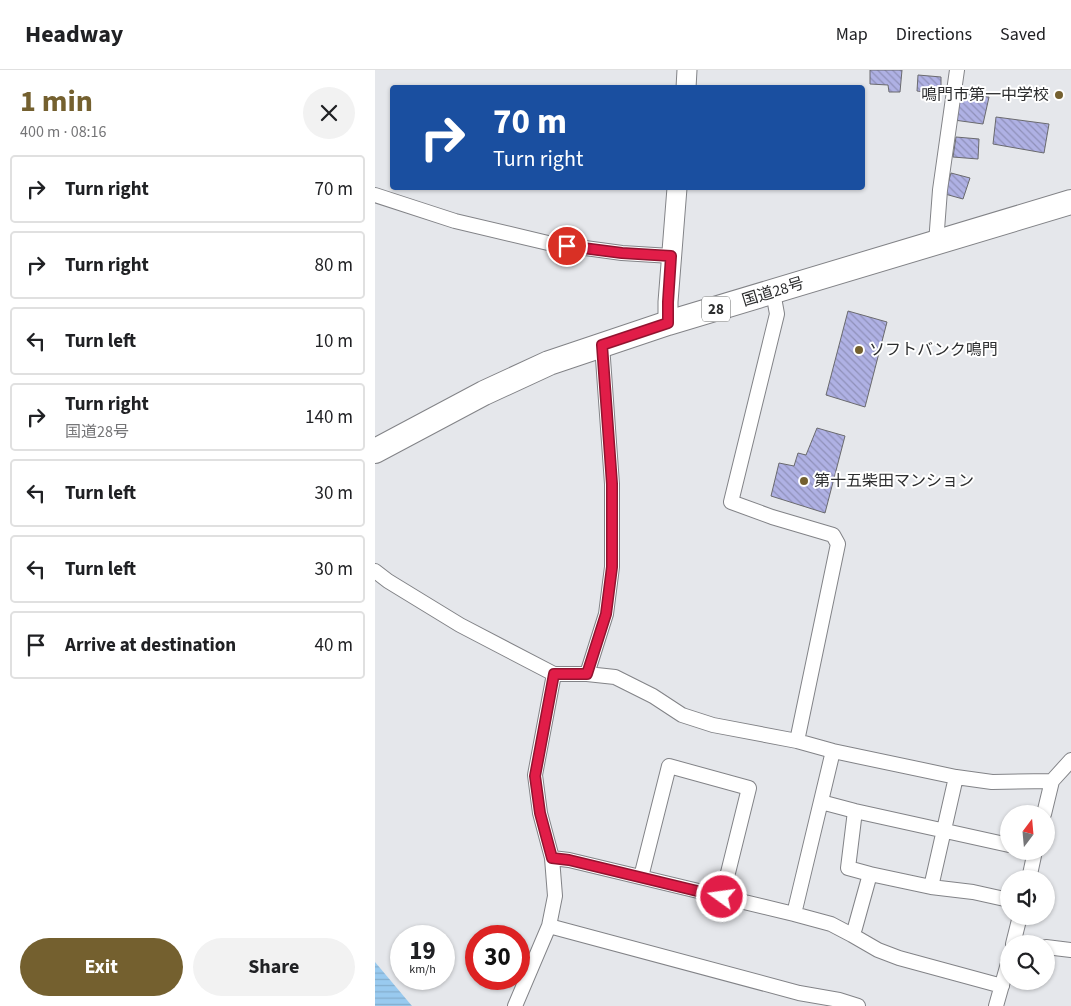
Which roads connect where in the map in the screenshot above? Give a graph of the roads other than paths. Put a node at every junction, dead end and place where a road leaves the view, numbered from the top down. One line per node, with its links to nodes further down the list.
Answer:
1 (687, 70): 3 (street)
2 (957, 70): 7 (street)
3 (686, 85)
4 (677, 190): 8 (street)
5 (375, 195): 8 (street)
6 (1071, 202): 7 (highway, 国道28号 / 28)
7 (936, 243): 9 (highway, 国道28号 / 28)
8 (671, 256): 10 (street)
9 (773, 292): 10 (highway, 国道28号 / 28); 16 (street)
10 (668, 323): 11 (highway, 国道28号 / 28)
11 (602, 345): 12 (highway, 国道28号 / 28); 14 (street)
12 (375, 451)
13 (375, 571): 15 (street)
14 (590, 667): 15 (street); 16 (street)
15 (554, 674): 26 (street)
16 (797, 741): 17 (street)
17 (833, 751): 19 (street); 21 (street)
18 (1071, 760): 20 (street)
19 (956, 776): 20 (street); 24 (street)
20 (1052, 781): 22 (street)
21 (821, 802): 23 (street); 32 (street)
22 (1046, 805)
23 (855, 812): 24 (street); 27 (street)
24 (944, 832): 25 (street); 29 (street)
25 (1000, 843)
26 (552, 858): 28 (street); 33 (street)
27 (870, 874): 29 (street); 34 (street)
28 (641, 877): 30 (street); 30 (street)
29 (931, 887): 31 (street)
30 (722, 897): 32 (street)
31 (1000, 898)
32 (794, 914): 34 (street)
33 (549, 926): 39 (street); 40 (street)
34 (852, 935): 37 (street)
35 (1055, 947): 36 (street)
36 (1071, 950)
37 (1000, 985)
38 (1001, 990): 42 (street)
39 (838, 1003): 41 (street)
40 (515, 1006)
41 (858, 1006)
42 (996, 1006)

